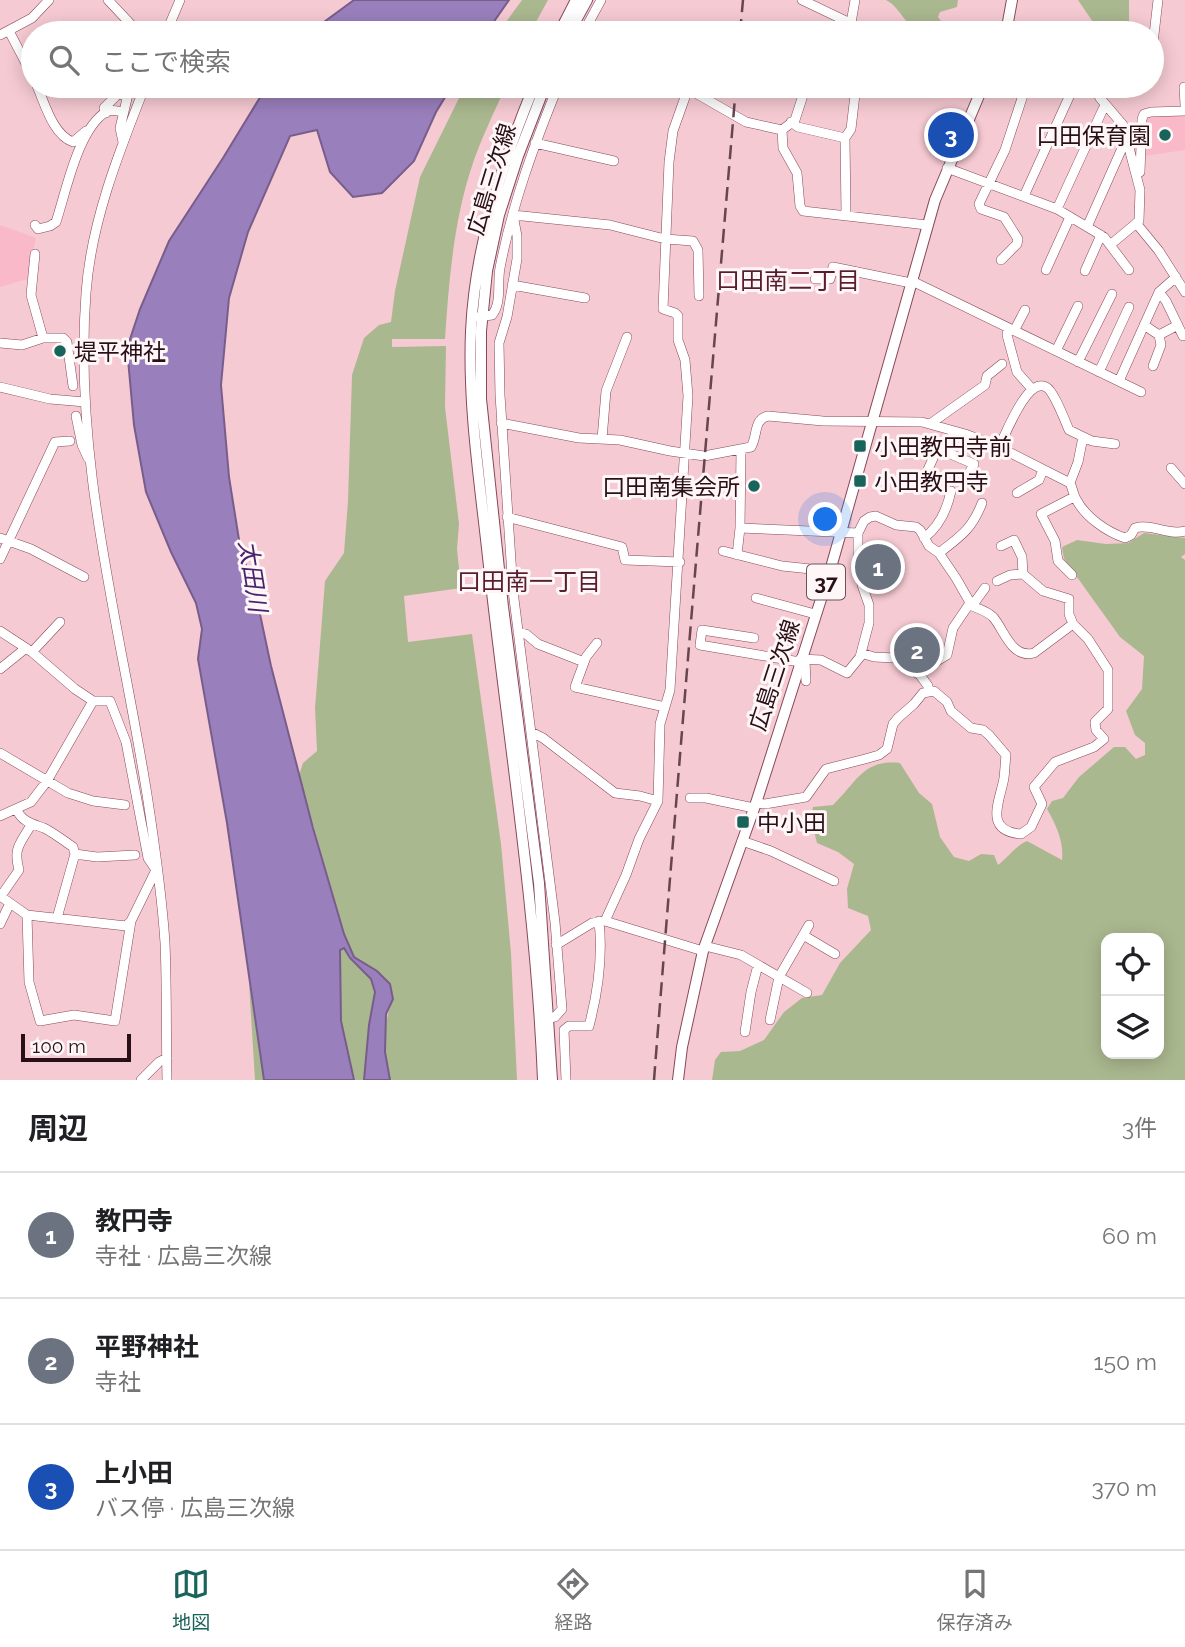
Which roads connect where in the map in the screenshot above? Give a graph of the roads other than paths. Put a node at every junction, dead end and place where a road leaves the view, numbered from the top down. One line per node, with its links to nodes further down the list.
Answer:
1 (49, 0): 11 (street)
2 (108, 0): 12 (street)
3 (180, 0): 13 (street)
4 (576, 0): 14 (main road)
5 (587, 0): 15 (main road)
6 (601, 0): 16 (street)
7 (802, 0): 17 (street)
8 (855, 0): 18 (street)
9 (1012, 0): 19 (main road)
10 (1158, 0): 20 (street)
11 (26, 21)
12 (128, 21)
13 (171, 21)
14 (565, 21)
15 (576, 21)
16 (590, 21)
17 (846, 21)
18 (850, 21)
19 (1009, 21)
20 (1156, 21)
21 (21, 24): 22 (street)
22 (4, 33): 23 (street)
23 (21, 59)
24 (1184, 87): 40 (street)
25 (42, 98): 46 (street)
26 (112, 98): 44 (street)
27 (126, 98): 43 (street)
28 (140, 98): 49 (street)
29 (529, 98): 85 (main road, 広島三次線)
30 (540, 98): 85 (main road, 広島三次線)
31 (553, 98): 50 (street)
32 (684, 98): 66 (street)
33 (706, 98): 47 (street)
34 (802, 98): 45 (street)
35 (855, 98): 48 (street)
36 (978, 98): 53 (main road, 広島三次線 / 37)
37 (1022, 98): 55 (street)
38 (1069, 98): 56 (street)
39 (1101, 98): 41 (street)
40 (1185, 105)
41 (1106, 106): 51 (street); 57 (street)
42 (1185, 111): 54 (street)
43 (122, 112): 44 (street); 49 (street)
44 (106, 113): 46 (street)
45 (791, 122): 47 (street); 48 (street)
46 (93, 125): 62 (street)
47 (782, 130): 58 (street)
48 (845, 138): 58 (street)
49 (123, 143): 106 (street)
50 (535, 143): 52 (street); 59 (street)
51 (1128, 145): 54 (street); 64 (street)
52 (614, 161)
53 (947, 168): 55 (street); 63 (main road, 広島三次線 / 37)
54 (1136, 175): 61 (street)
55 (989, 183): 56 (street); 69 (street)
56 (1024, 197): 57 (street)
57 (1057, 209): 60 (street)
58 (846, 214): 63 (street)
59 (513, 215): 66 (street); 76 (street); 85 (street)
60 (1070, 217): 64 (street); 70 (street)
61 (1136, 223): 67 (street); 73 (street)
62 (35, 225)
63 (927, 225): 75 (main road, 広島三次線 / 37)
64 (1087, 227): 65 (street)
65 (1101, 235): 67 (street); 72 (street)
66 (665, 239): 80 (street); 119 (street)
67 (1110, 245): 71 (street)
68 (35, 254): 92 (street)
69 (1001, 260)
70 (1046, 270)
71 (1129, 270)
72 (1085, 271)
73 (1176, 276): 77 (street); 78 (street)
74 (815, 279): 75 (street)
75 (912, 282): 88 (street); 109 (main road, 広島三次線 / 37)
76 (512, 285): 81 (street); 108 (street)
77 (1159, 292): 86 (street); 87 (street)
78 (1185, 292)
79 (1112, 294): 96 (street)
80 (699, 296)
81 (585, 298)
82 (1078, 306): 94 (street)
83 (1129, 307): 100 (street)
84 (1025, 310): 88 (street)
85 (477, 316): 199 (main road, 広島三次線)
86 (1144, 325): 89 (street); 101 (street)
87 (1178, 325): 89 (street); 90 (street)
88 (1011, 330): 94 (street); 104 (street)
89 (1159, 335): 98 (street)
90 (1184, 336)
91 (627, 337): 113 (street)
92 (43, 338): 93 (street); 99 (street)
93 (0, 343)
94 (1056, 351): 96 (street)
95 (73, 360): 99 (street)
96 (1078, 362): 100 (street)
97 (1002, 364): 110 (street)
98 (1153, 366)
99 (72, 370): 102 (street)
100 (1099, 372): 101 (street)
101 (1119, 381): 105 (street)
102 (73, 386)
103 (0, 387): 106 (street)
104 (1032, 389): 112 (street); 116 (street)
105 (1140, 392)
106 (85, 402): 120 (street)
107 (76, 416): 120 (street)
108 (501, 423): 113 (street); 131 (street)
109 (872, 423): 110 (street); 117 (street); 133 (main road, 広島三次線 / 37)
110 (930, 424): 111 (street)
111 (954, 431): 116 (street); 118 (street)
112 (1083, 437): 115 (street); 125 (street)
113 (602, 439): 119 (street)
114 (70, 441): 137 (street)
115 (1115, 444)
116 (999, 447): 122 (street)
117 (741, 451): 119 (street); 132 (street)
118 (948, 453): 123 (street); 124 (street)
119 (686, 454): 143 (street)
120 (91, 462): 182 (street)
121 (1171, 468): 126 (street)
122 (1043, 470): 125 (street); 128 (street)
123 (925, 477)
124 (967, 477)
125 (1070, 483): 129 (street)
126 (1185, 484)
127 (951, 491): 136 (street)
128 (1017, 493)
129 (1074, 497): 134 (street); 146 (street)
130 (982, 503): 140 (street)
131 (507, 517): 143 (street); 156 (street)
132 (740, 528): 133 (street); 141 (street)
133 (841, 531): 135 (street); 144 (main road, 広島三次線 / 37)
134 (1185, 531)
135 (858, 533): 136 (street); 160 (street)
136 (924, 538): 140 (street)
137 (4, 540): 142 (street); 147 (street)
138 (1001, 546): 145 (street)
139 (723, 551): 141 (street)
140 (939, 552): 151 (street)
141 (737, 555): 144 (street)
142 (0, 559)
143 (680, 562): 168 (street)
144 (830, 572): 152 (main road, 広島三次線 / 37)
145 (1023, 573): 148 (street); 154 (street)
146 (1072, 575)
147 (84, 578)
148 (997, 581)
149 (985, 588): 151 (street)
150 (756, 598): 152 (street)
151 (971, 605): 154 (street); 164 (street)
152 (816, 614): 161 (main road, 広島三次線 / 37)
153 (60, 622): 159 (street)
154 (1073, 624): 166 (street)
155 (0, 631): 159 (street)
156 (518, 632): 162 (street); 169 (street)
157 (754, 638): 161 (street)
158 (597, 643): 162 (street)
159 (29, 650): 163 (street); 167 (street)
160 (861, 653): 161 (street); 164 (street)
161 (802, 661): 165 (street); 175 (main road, 広島三次線 / 37)
162 (584, 662): 168 (street)
163 (0, 669)
164 (920, 675): 166 (street)
165 (806, 681)
166 (928, 691): 175 (street)
167 (93, 701): 171 (street); 182 (street)
168 (666, 707): 173 (street)
169 (531, 732): 173 (street); 193 (street)
170 (0, 753): 171 (street)
171 (47, 781): 174 (street); 176 (street)
172 (690, 798): 175 (street)
173 (658, 801): 189 (street)
174 (125, 805)
175 (755, 805): 179 (main road, 広島三次線 / 37)
176 (17, 810): 177 (street); 178 (street)
177 (0, 816)
178 (31, 825): 180 (street); 184 (street)
179 (742, 841): 183 (street); 194 (main road, 広島三次線 / 37)
180 (75, 853): 181 (street); 187 (street)
181 (135, 855)
182 (156, 870): 188 (street); 202 (street)
183 (834, 881)
184 (0, 896): 185 (street)
185 (9, 903): 186 (street); 190 (street)
186 (27, 915): 187 (street); 188 (street)
187 (57, 918): 188 (street)
188 (131, 921)
189 (602, 921): 193 (street); 194 (street); 207 (street)
190 (0, 924)
191 (809, 925): 192 (street)
192 (803, 936): 195 (street); 197 (street)
193 (556, 945): 199 (street)
194 (704, 948): 196 (street); 208 (main road, 広島三次線 / 37)
195 (835, 954)
196 (758, 965): 197 (street); 201 (street)
197 (779, 977): 198 (street); 200 (street)
198 (807, 993)
199 (545, 1019): 205 (main road, 広島三次線); 206 (main road, 広島三次線)
200 (770, 1020)
201 (745, 1032)
202 (167, 1058): 203 (street); 204 (street)
203 (141, 1080)
204 (167, 1080)
205 (543, 1080)
206 (552, 1080)
207 (566, 1080)
208 (678, 1080)

